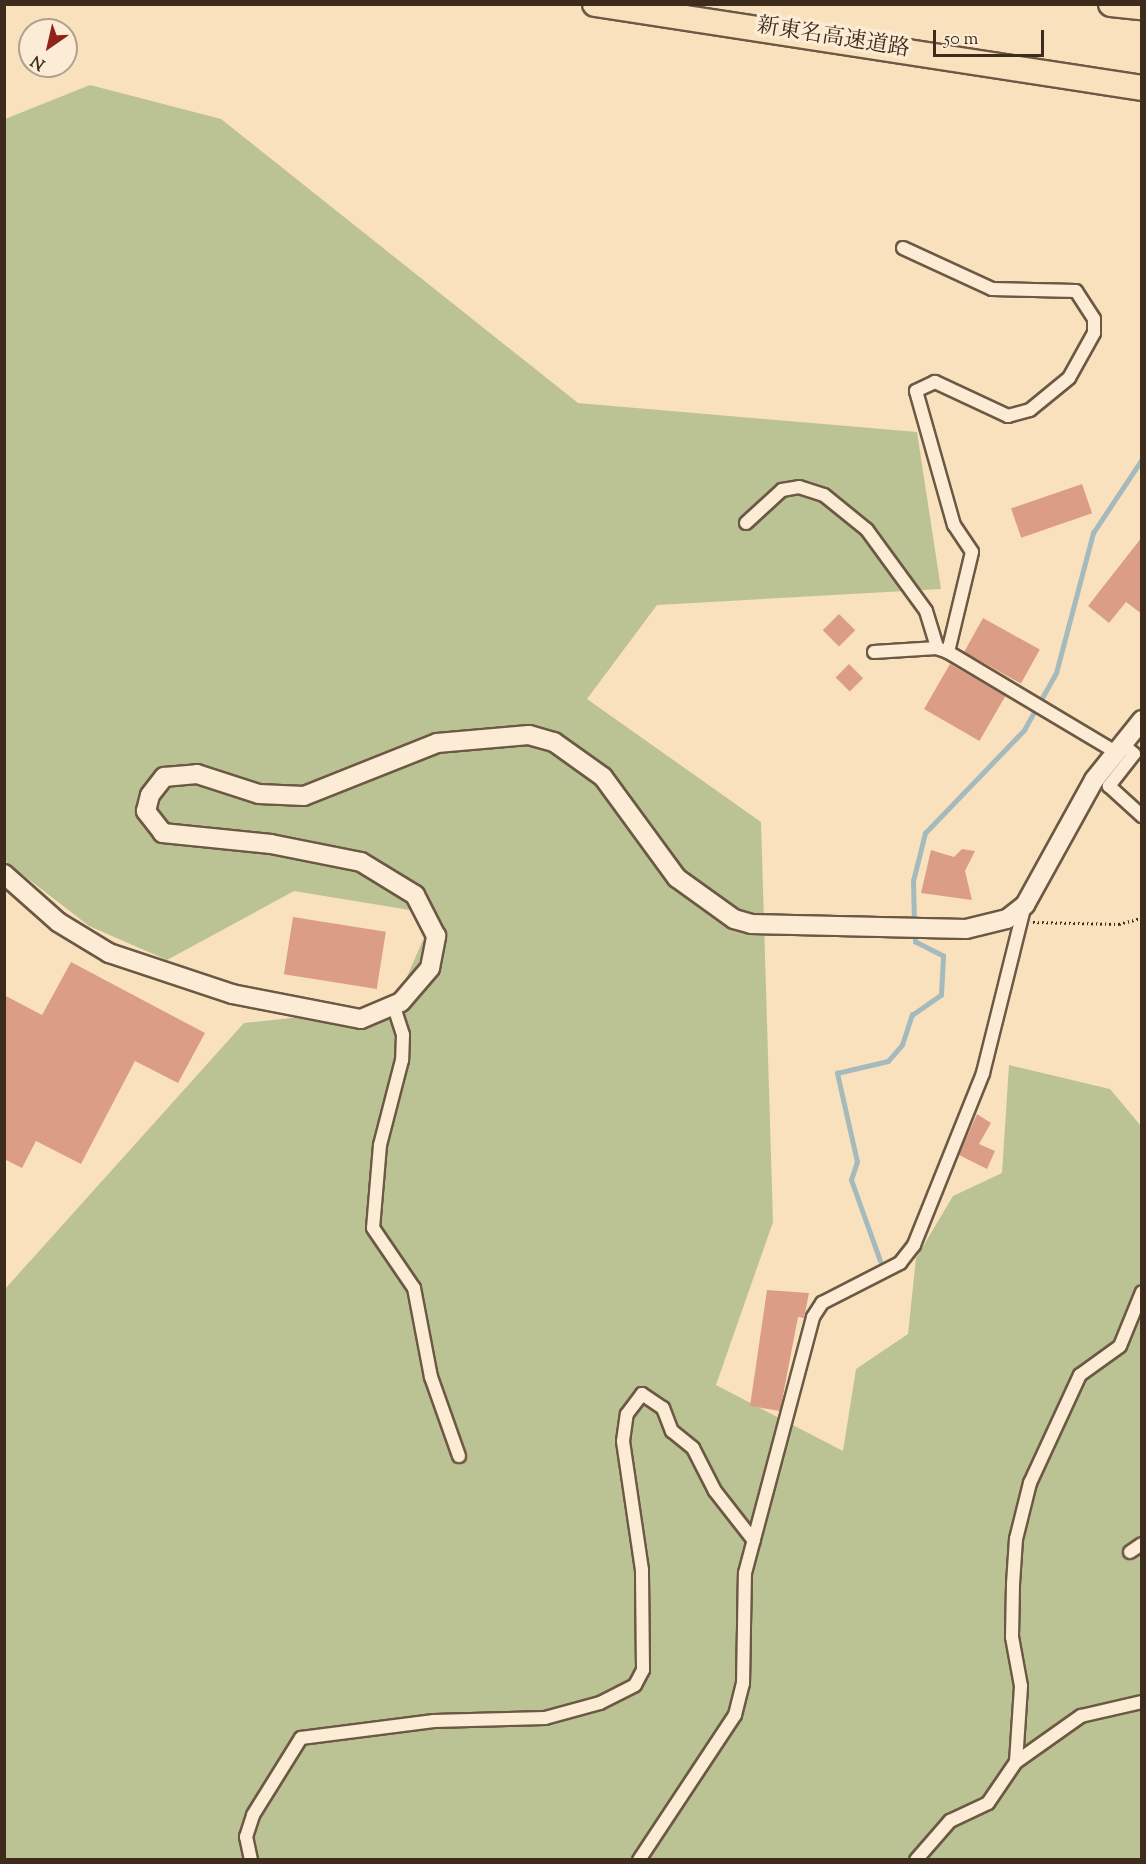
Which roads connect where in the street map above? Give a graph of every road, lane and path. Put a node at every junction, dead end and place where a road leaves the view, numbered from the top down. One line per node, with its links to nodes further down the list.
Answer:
1 (595, 4): 4 (highway, 新東名高速道路)
2 (1111, 4): 3 (highway)
3 (1142, 8)
4 (1142, 88)
5 (903, 248): 7 (street)
6 (746, 523): 7 (street)
7 (943, 650): 8 (street); 10 (street)
8 (874, 652)
9 (1142, 720): 10 (street)
10 (1117, 747): 11 (street); 13 (street)
11 (1142, 816)
12 (4, 874): 15 (street)
13 (1024, 914): 14 (path); 15 (street); 18 (street)
14 (1142, 918)
15 (394, 1007): 17 (street)
16 (1141, 1297): 22 (street)
17 (459, 1456)
18 (754, 1540): 23 (street); 24 (street)
19 (1142, 1544): 20 (street)
20 (1130, 1552)
21 (1142, 1702): 22 (street)
22 (1016, 1762): 25 (street)
23 (251, 1860)
24 (639, 1860)
25 (916, 1860)

